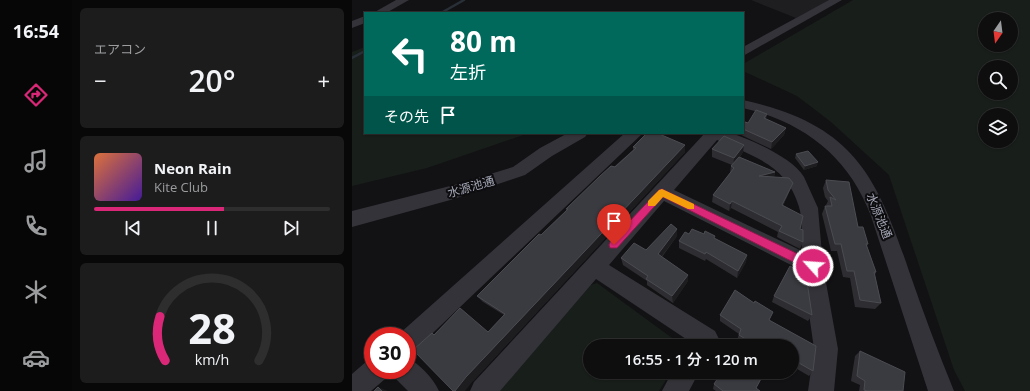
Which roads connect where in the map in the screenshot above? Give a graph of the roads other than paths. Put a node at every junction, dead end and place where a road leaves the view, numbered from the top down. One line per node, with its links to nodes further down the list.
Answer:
1 (404, 0): 3 (street)
2 (837, 0): 6 (street)
3 (380, 12)
4 (364, 19): 5 (street)
5 (352, 25)
6 (744, 51)
7 (744, 104): 26 (street, 水源池通)
8 (578, 134): 13 (street, 水源池通)
9 (634, 134): 16 (street)
10 (714, 134): 12 (street)
11 (717, 134): 14 (street)
12 (662, 192): 14 (street); 15 (street)
13 (352, 219)
14 (813, 266): 25 (street)
15 (594, 267): 17 (street); 23 (street)
16 (416, 334)
17 (707, 339)
18 (366, 379): 21 (street)
19 (414, 379): 22 (street)
20 (682, 379): 24 (street)
21 (352, 391)
22 (426, 391)
23 (483, 391)
24 (675, 391)
25 (821, 391)
26 (941, 391)

